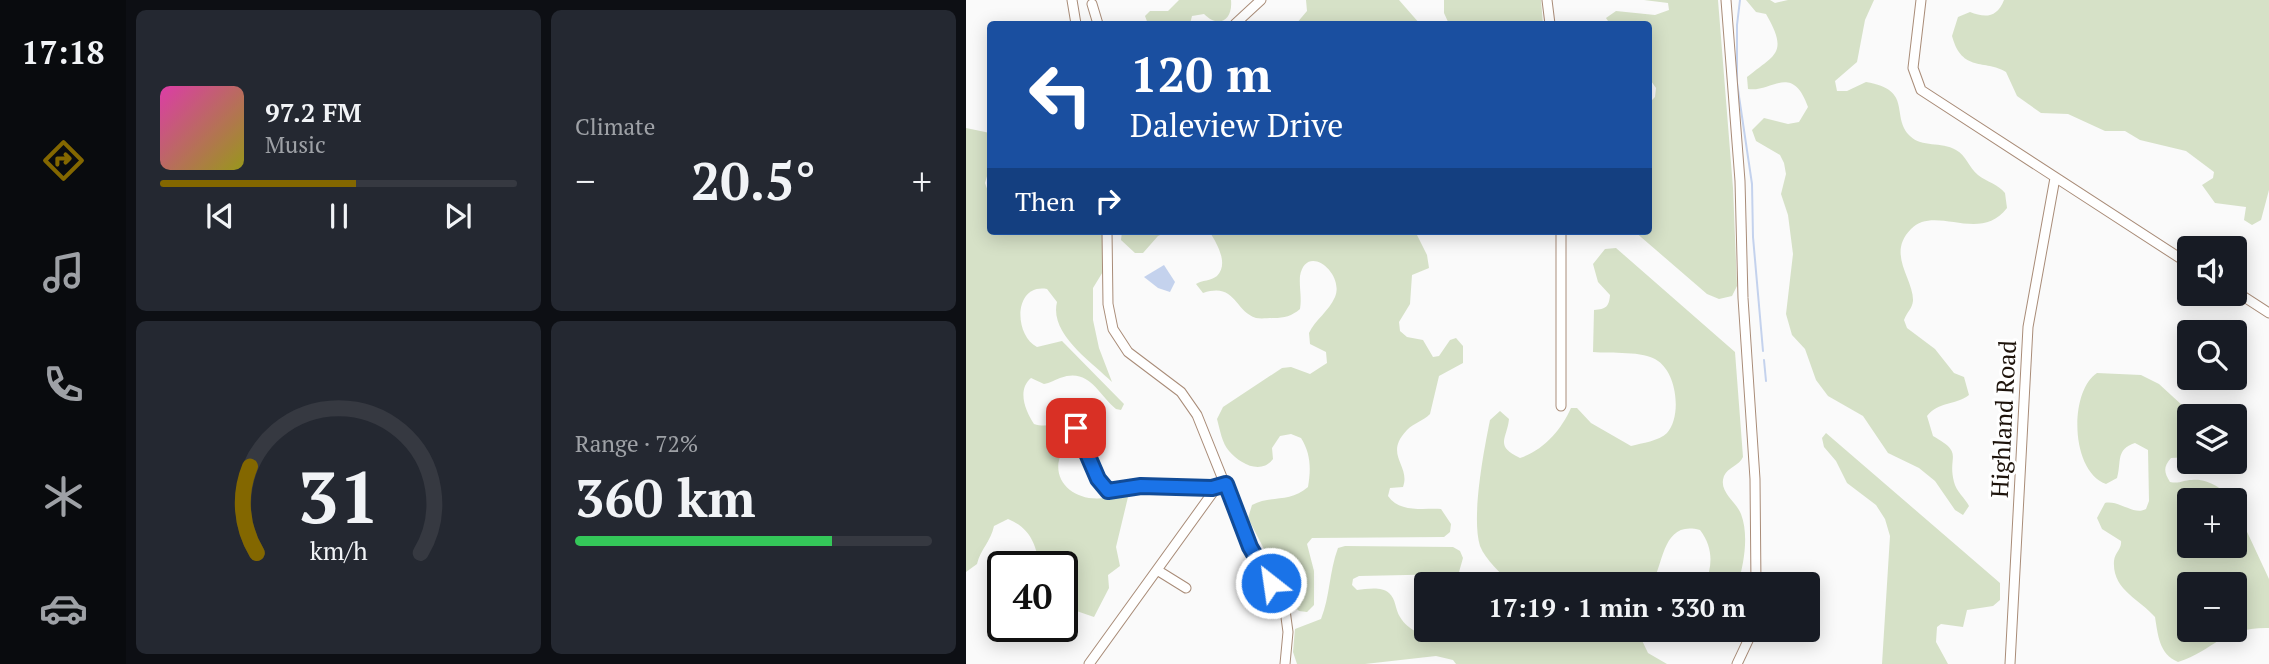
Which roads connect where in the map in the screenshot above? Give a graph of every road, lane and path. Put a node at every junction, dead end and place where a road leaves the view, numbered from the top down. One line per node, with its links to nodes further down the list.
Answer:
1 (1072, 0): 7 (street)
2 (1261, 0): 9 (street)
3 (1547, 0): 10 (street)
4 (1726, 0): 21 (street)
5 (1921, 0): 11 (street)
6 (1091, 1): 8 (street)
7 (1076, 21)
8 (1097, 21)
9 (1238, 21)
10 (1550, 21)
11 (2055, 178): 14 (street); 27 (street, Highland Road)
12 (1107, 235): 19 (street)
13 (1561, 235): 17 (street)
14 (2177, 256)
15 (2247, 299): 16 (street)
16 (2269, 313)
17 (1561, 406)
18 (1076, 428): 19 (street)
19 (1221, 486): 20 (street); 25 (street)
20 (1157, 570): 22 (street); 24 (street)
21 (1756, 572)
22 (1186, 588)
23 (1747, 642): 26 (street)
24 (1089, 664)
25 (1285, 664)
26 (1737, 664)
27 (2010, 664)

